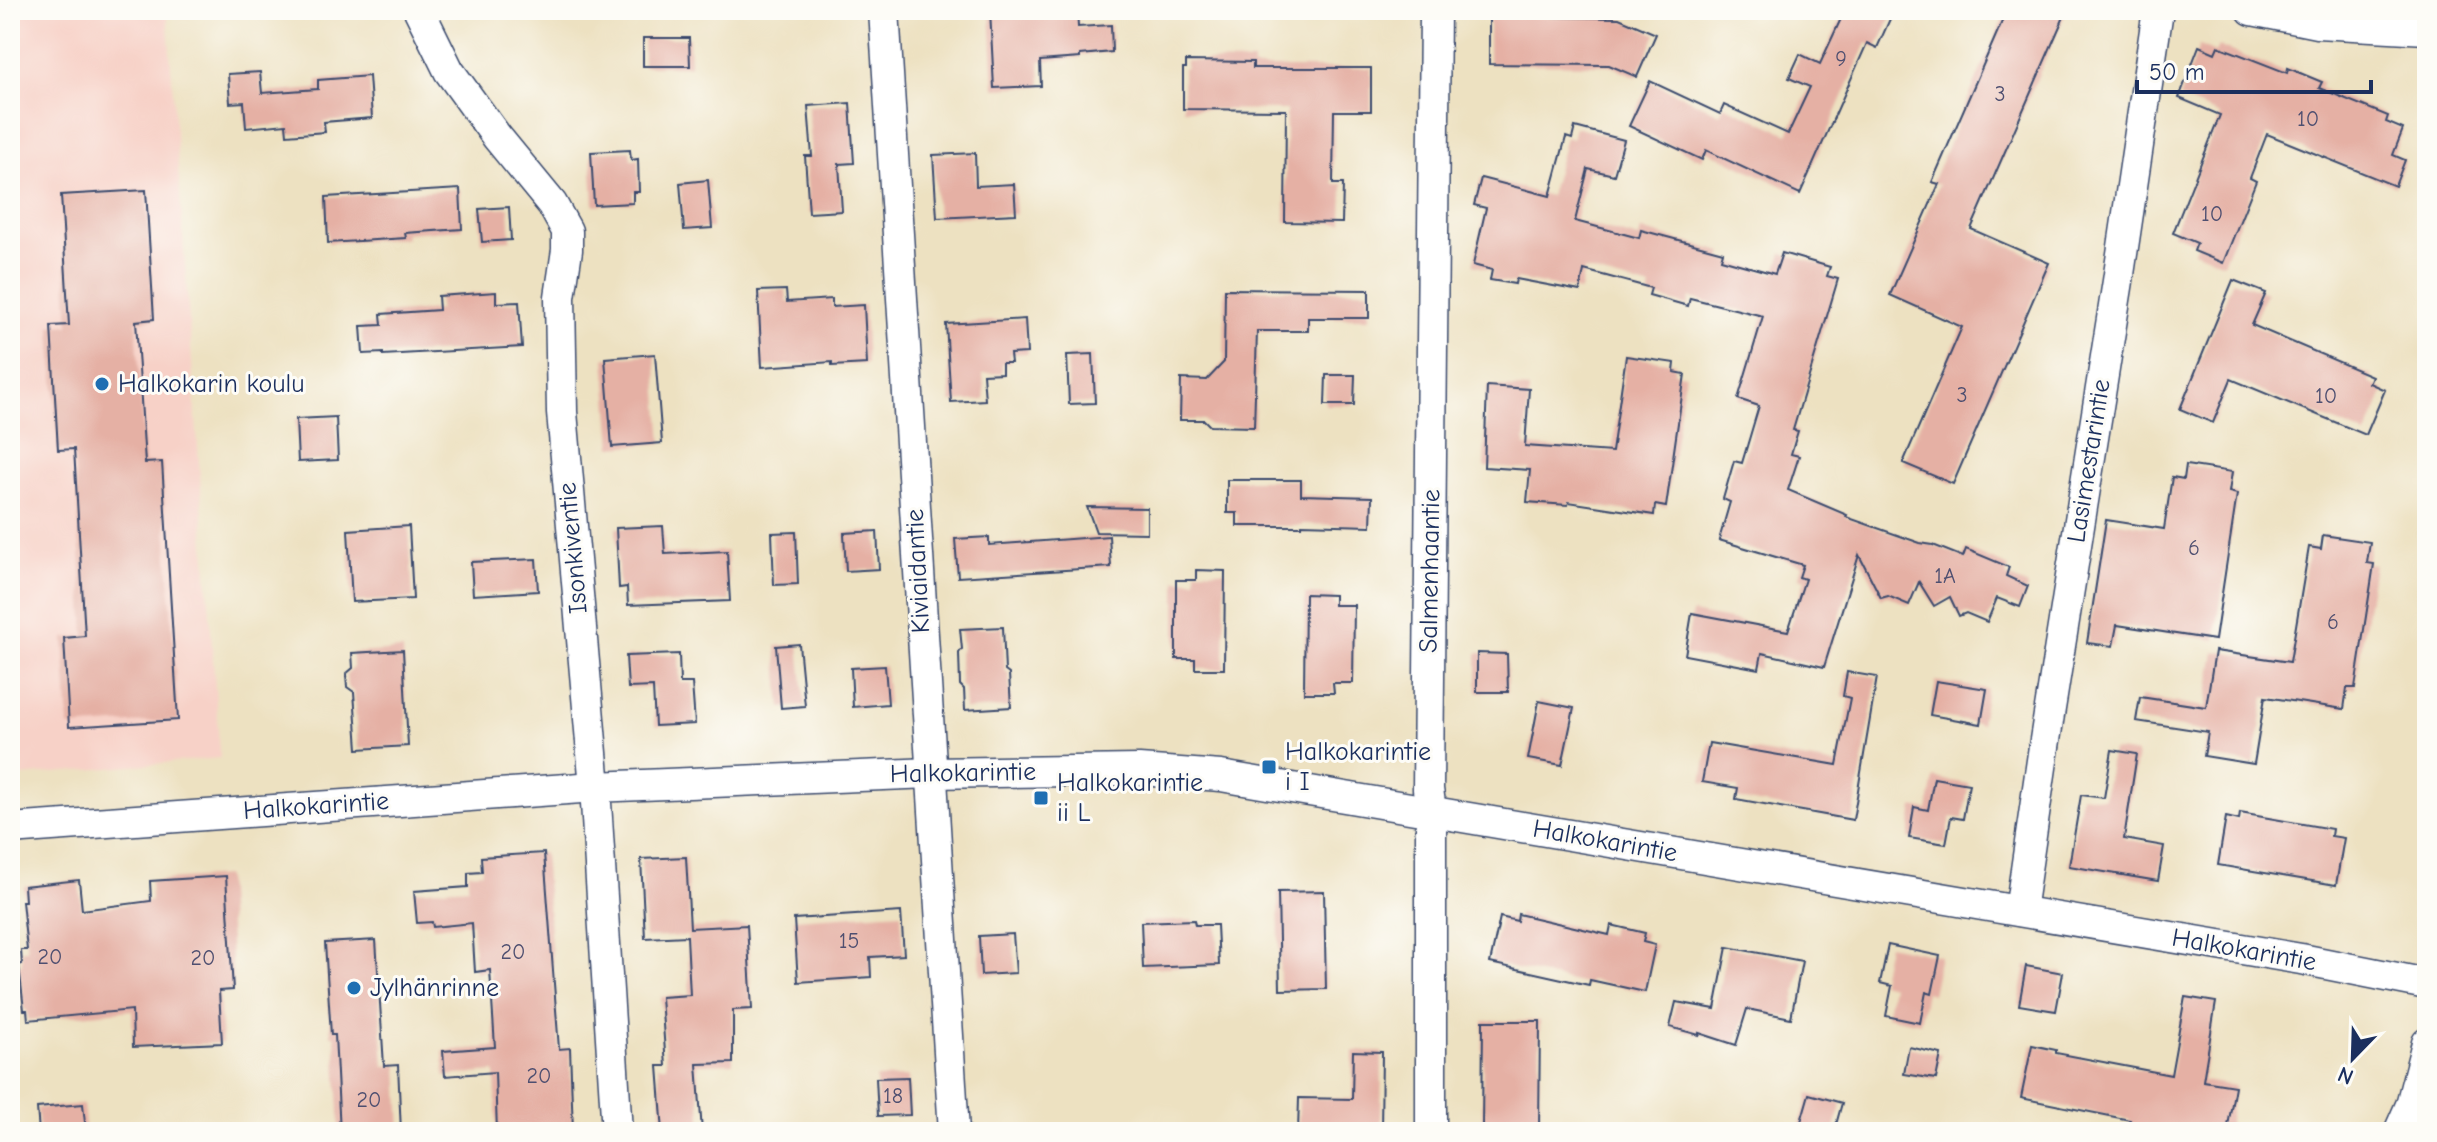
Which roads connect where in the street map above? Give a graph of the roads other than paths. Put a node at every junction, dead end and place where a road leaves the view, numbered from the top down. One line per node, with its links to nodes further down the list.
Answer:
1 (419, 10): 8 (street, Isonkiventie)
2 (884, 10): 7 (street, Kiviaidantie)
3 (1435, 10): 9 (street, Salmenhaantie)
4 (2158, 10): 11 (street, Lasimestarintie)
5 (2252, 10): 6 (street)
6 (2427, 29)
7 (931, 773): 8 (street, Halkokarintie); 9 (street, Halkokarintie); 15 (street, Kiviaidantie)
8 (595, 787): 10 (street, Halkokarintie); 14 (street, Isonkiventie)
9 (1431, 811): 11 (street, Halkokarintie); 16 (street, Salmenhaantie)
10 (10, 829)
11 (2020, 911): 12 (street, Halkokarintie)
12 (2427, 984)
13 (2427, 1043): 17 (street)
14 (617, 1132)
15 (954, 1132)
16 (1431, 1132)
17 (2399, 1132)

